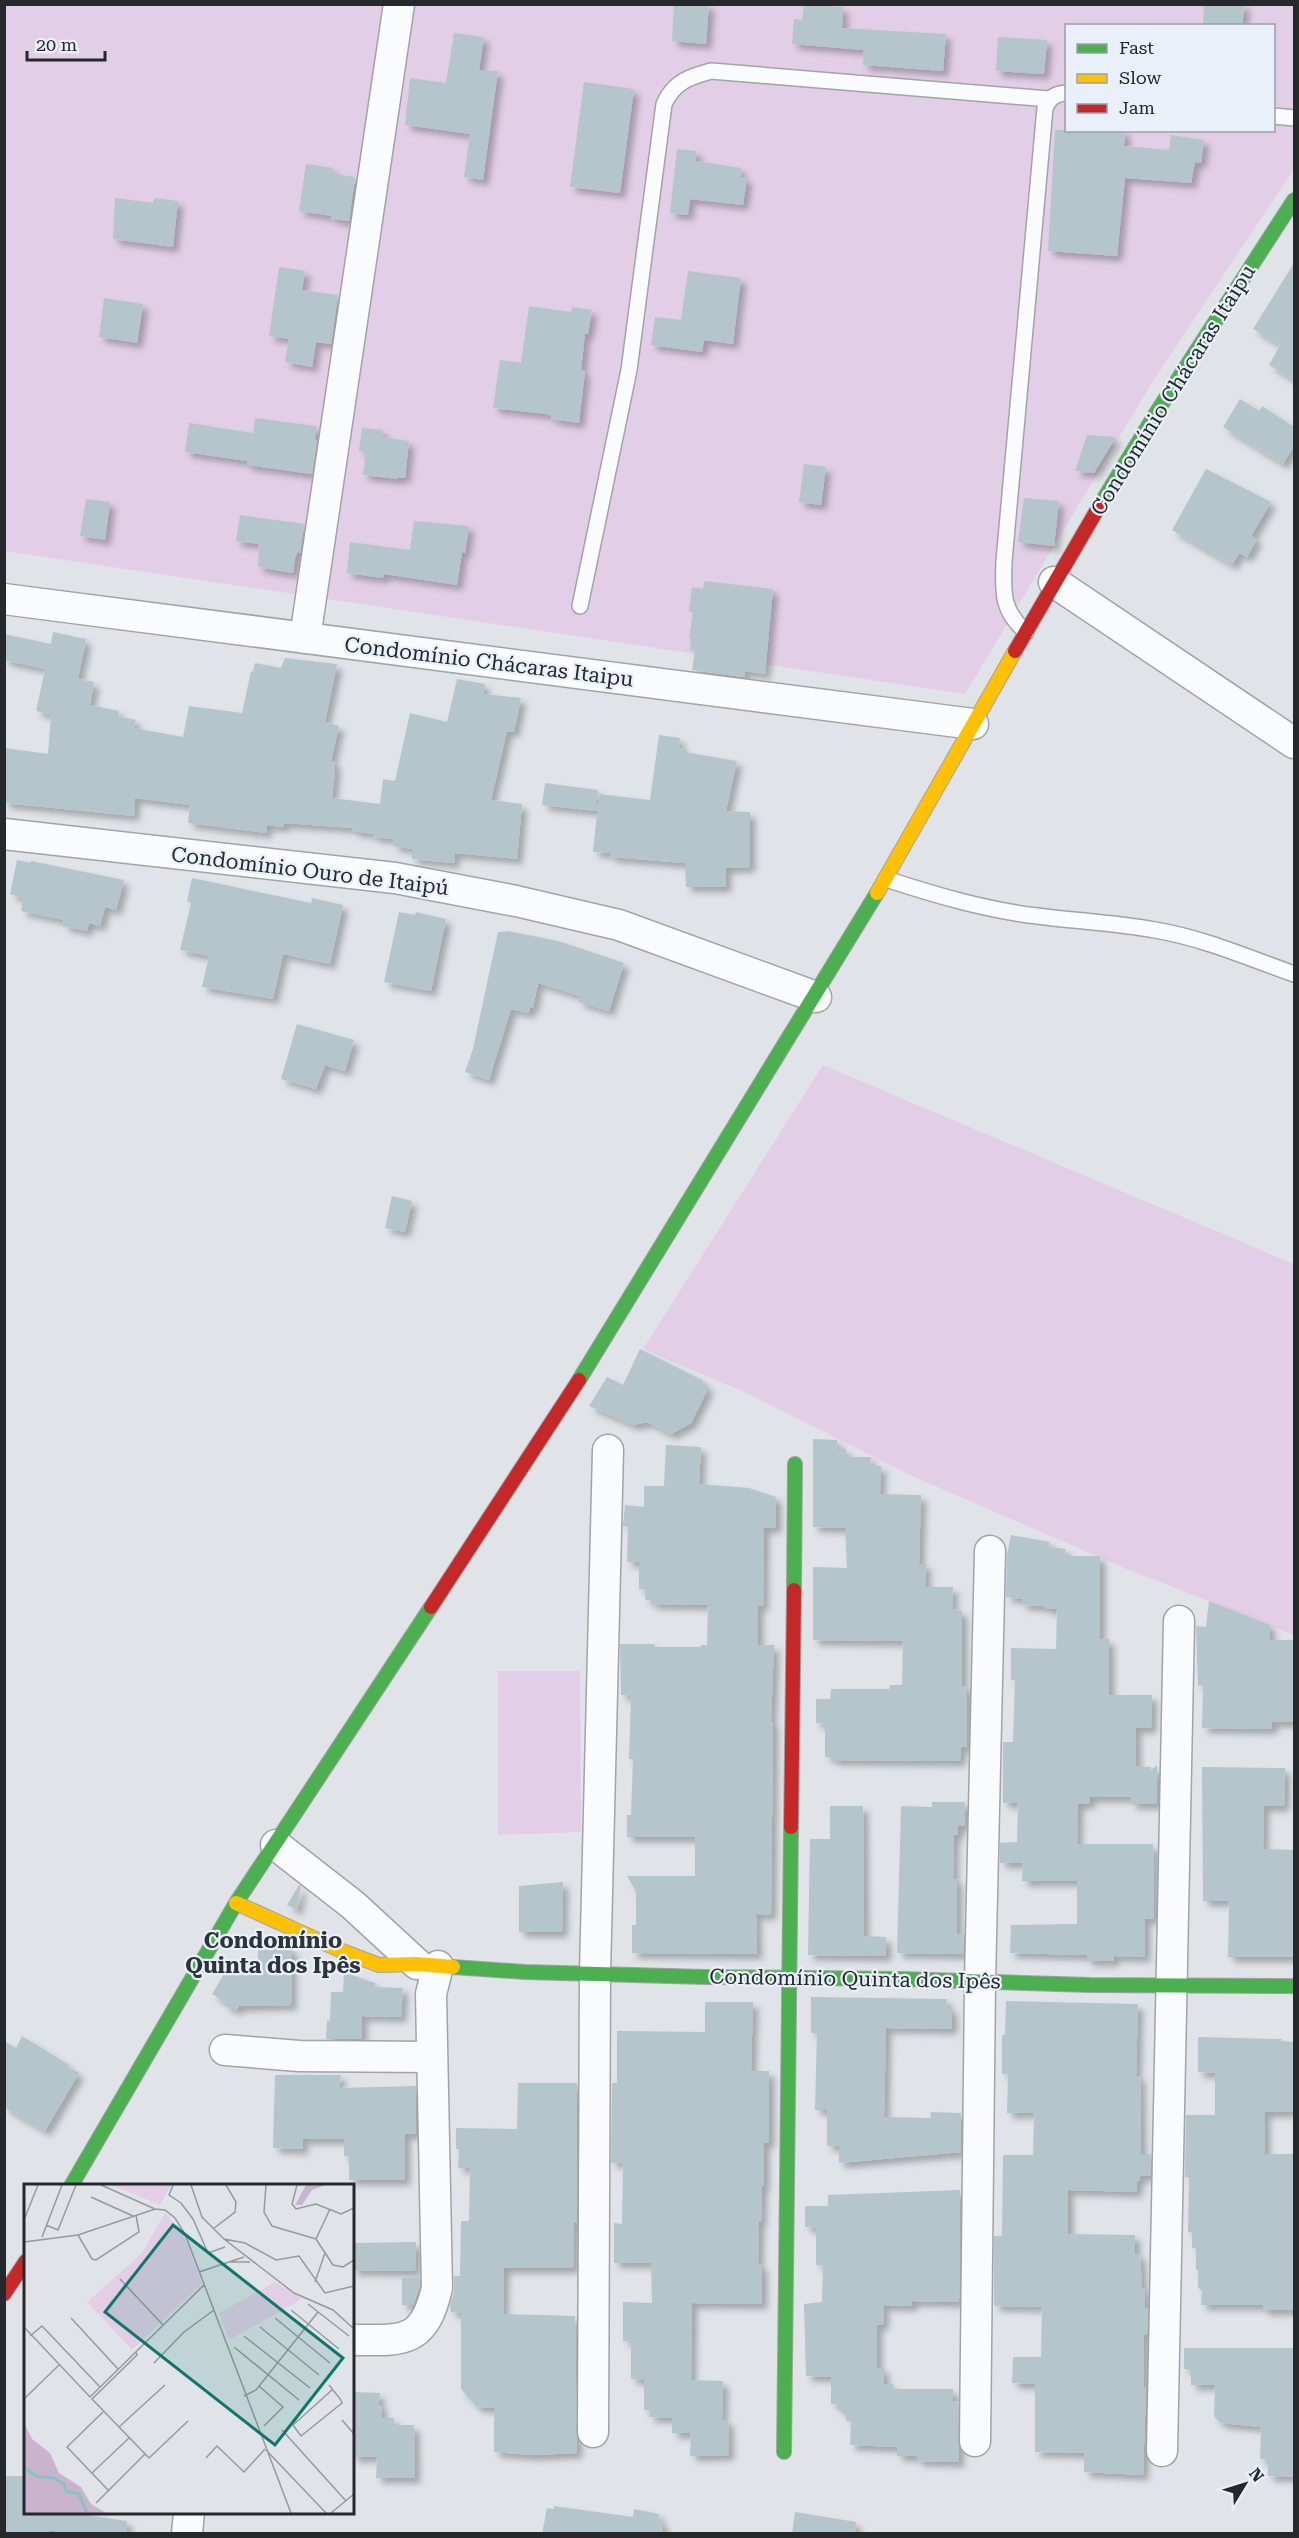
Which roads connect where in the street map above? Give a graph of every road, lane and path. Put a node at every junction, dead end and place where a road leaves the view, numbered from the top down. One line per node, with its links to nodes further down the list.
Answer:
1 (399, 4): 11 (street)
2 (1065, 93): 3 (lane)
3 (1049, 99): 9 (lane); 10 (lane)
4 (1275, 116): 5 (lane)
5 (1294, 118)
6 (1294, 200): 7 (street, Condomínio Chácaras Itaipu)
7 (1054, 582): 10 (street, Condomínio Chácaras Itaipu); 13 (street)
8 (4, 599): 11 (street, Condomínio Chácaras Itaipu)
9 (580, 606)
10 (1026, 632): 12 (street, Condomínio Chácaras Itaipu)
11 (305, 638): 12 (street, Condomínio Chácaras Itaipu)
12 (974, 724): 15 (street, Condomínio Chácaras Itaipu)
13 (1294, 743)
14 (4, 834): 17 (street, Condomínio Ouro de Itaipú)
15 (886, 879): 16 (lane); 17 (street, Condomínio Chácaras Itaipu)
16 (1294, 974)
17 (816, 997): 22 (street, Condomínio Chácaras Itaipu)
18 (608, 1450): 25 (street)
19 (795, 1464): 26 (street)
20 (990, 1551): 27 (street)
21 (1179, 1621): 28 (street)
22 (276, 1845): 23 (street, Condomínio Chácaras Itaipu); 24 (street)
23 (236, 1903): 24 (street, Condomínio Quinta dos Ipês); 32 (street, Condomínio Chácaras Itaipu)
24 (427, 1965): 25 (street, Condomínio Quinta dos Ipês); 31 (street)
25 (595, 1973): 26 (street, Condomínio Quinta dos Ipês); 36 (street)
26 (788, 1978): 27 (street, Condomínio Quinta dos Ipês); 39 (street)
27 (980, 1982): 28 (street, Condomínio Quinta dos Ipês); 37 (street)
28 (1171, 1985): 29 (street, Condomínio Quinta dos Ipês); 38 (street)
29 (1294, 1986)
30 (225, 2050): 31 (street)
31 (431, 2057): 35 (street)
32 (72, 2184)
33 (24, 2264): 34 (street)
34 (4, 2294)
35 (354, 2340)
36 (593, 2432)
37 (975, 2440)
38 (1162, 2451)
39 (784, 2452)
40 (189, 2514): 41 (street)
41 (187, 2534)

